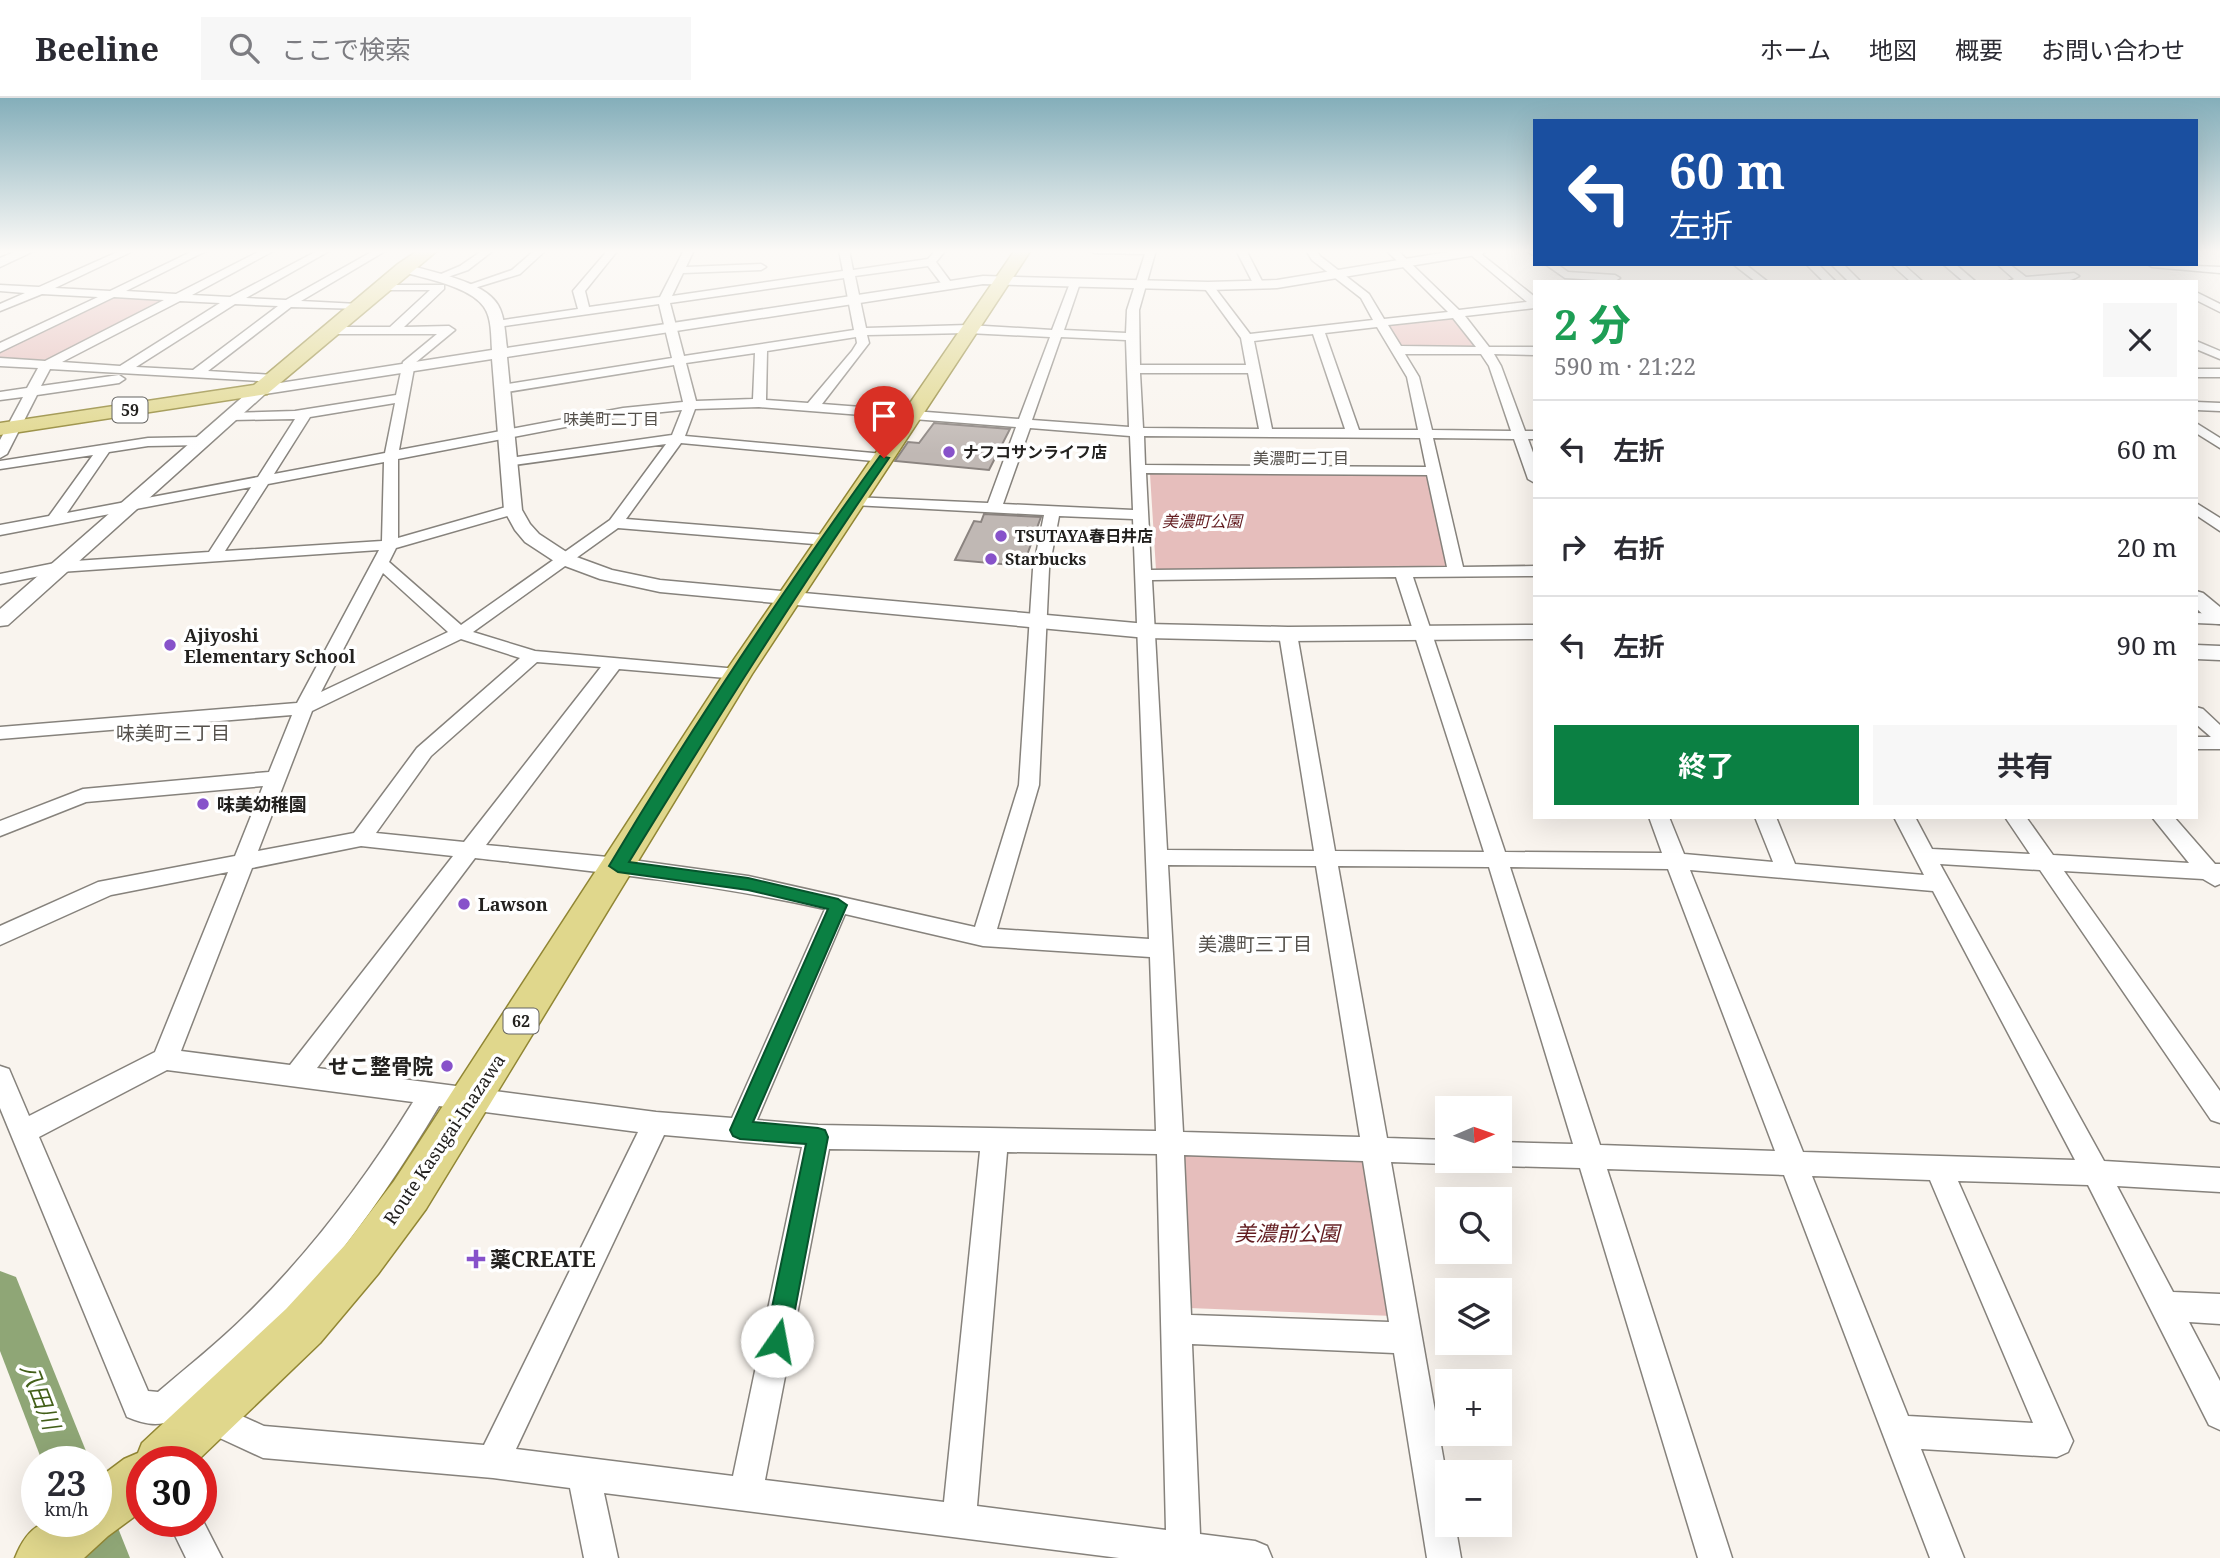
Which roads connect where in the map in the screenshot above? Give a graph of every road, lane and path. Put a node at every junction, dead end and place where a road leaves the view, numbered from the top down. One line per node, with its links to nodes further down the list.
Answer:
1 (61, 318): 32 (street)
2 (137, 318): 40 (street)
3 (204, 318): 44 (street)
4 (269, 318): 48 (street)
5 (345, 318): 23 (main road)
6 (409, 318): 24 (street)
7 (495, 318): 20 (street)
8 (540, 318): 20 (street)
9 (669, 318): 21 (street)
10 (734, 318): 21 (street)
11 (859, 318): 26 (street)
12 (976, 318): 22 (main road, Route Kasugai-Inazawa / 62)
13 (1062, 318): 27 (street)
14 (1133, 318): 28 (street)
15 (1232, 318): 29 (street)
16 (1377, 318): 19 (street)
17 (1422, 318): 19 (street)
18 (1461, 318): 34 (street)
19 (1380, 323): 25 (street); 33 (street)
20 (497, 324): 36 (street)
21 (671, 328): 36 (street); 38 (street)
22 (968, 329): 26 (street); 27 (street); 60 (main road, Route Kasugai-Inazawa / 62)
23 (329, 331): 24 (street); 49 (main road)
24 (393, 331): 41 (street)
25 (1318, 331): 29 (street); 67 (street)
26 (862, 332): 31 (street); 56 (street)
27 (1056, 333): 28 (street); 62 (street)
28 (1132, 337): 42 (street)
29 (1247, 338): 43 (street)
30 (2198, 346): 37 (street)
31 (761, 347): 38 (street); 54 (street)
32 (0, 348)
33 (1396, 350): 34 (street); 68 (street)
34 (1486, 351): 35 (street); 70 (street)
35 (1533, 351)
36 (498, 354): 41 (street); 50 (street)
37 (2220, 355)
38 (680, 360): 50 (street); 55 (street)
39 (0, 362): 40 (street)
40 (45, 366): 44 (street); 51 (street)
41 (410, 367): 49 (street); 53 (street)
42 (1134, 369): 43 (street); 65 (street)
43 (1253, 369): 66 (street)
44 (122, 370): 45 (street)
45 (163, 372): 48 (street); 51 (street)
46 (2198, 373): 47 (street)
47 (2220, 373)
48 (196, 374): 49 (street)
49 (267, 384): 61 (street); 63 (main road, 59)
50 (501, 389): 69 (street)
51 (30, 392): 52 (street); 63 (street)
52 (0, 397)
53 (401, 398): 59 (street); 78 (street)
54 (759, 403): 55 (street); 56 (street)
55 (690, 405): 69 (street); 72 (street)
56 (812, 407): 60 (street)
57 (2198, 407): 58 (street)
58 (2220, 407)
59 (306, 413): 61 (street); 85 (street)
60 (912, 415): 62 (street); 79 (main road, Route Kasugai-Inazawa / 62)
61 (231, 416): 73 (street)
62 (1025, 424): 65 (street); 88 (street)
63 (7, 428): 77 (street)
64 (2198, 429): 74 (street)
65 (1136, 432): 66 (street); 82 (street)
66 (1266, 432): 67 (street)
67 (1353, 433): 68 (street)
68 (1424, 433): 70 (street); 83 (street)
69 (505, 434): 78 (street); 80 (street)
70 (1519, 434): 71 (street); 84 (street)
71 (1533, 435)
72 (677, 439): 79 (street); 80 (street); 94 (street)
73 (203, 440): 75 (street); 87 (street)
74 (2220, 447): 76 (street)
75 (104, 449): 81 (street); 93 (street)
76 (2198, 449)
77 (0, 454)
78 (391, 456): 85 (street); 98 (street)
79 (884, 458): 86 (main road, Route Kasugai-Inazawa / 62)
80 (507, 462): 90 (street)
81 (0, 465)
82 (1138, 469): 83 (street); 92 (street)
83 (1432, 471): 104 (street)
84 (1533, 473)
85 (264, 480): 87 (street); 99 (street)
86 (853, 501): 88 (street); 97 (main road, Route Kasugai-Inazawa / 62)
87 (128, 507): 93 (street); 102 (street)
88 (994, 508): 91 (street)
89 (2198, 509): 95 (street)
90 (513, 510): 98 (street); 100 (street)
91 (1052, 511): 92 (street); 113 (street)
92 (1140, 515): 106 (street)
93 (54, 520): 96 (street)
94 (615, 523): 97 (street); 100 (street)
95 (2220, 526)
96 (0, 530)
97 (826, 540): 108 (main road, Route Kasugai-Inazawa / 62)
98 (390, 545): 99 (street); 101 (street)
99 (215, 555): 102 (street)
100 (564, 559): 108 (street); 117 (street)
101 (381, 563): 117 (street); 124 (street)
102 (60, 567): 107 (street); 112 (street)
103 (1533, 571): 104 (street)
104 (1456, 572): 105 (street)
105 (1403, 573): 106 (street); 115 (street)
106 (1144, 575): 114 (street)
107 (0, 579)
108 (788, 597): 113 (street); 123 (main road, Route Kasugai-Inazawa / 62)
109 (2198, 599): 111 (street)
110 (2198, 618): 111 (street)
111 (2220, 618)
112 (0, 620)
113 (1037, 621): 114 (street); 152 (street)
114 (1147, 631): 118 (street); 140 (street)
115 (1424, 632): 116 (street); 118 (street); 142 (street)
116 (1533, 632)
117 (460, 633): 121 (street); 124 (street)
118 (1288, 634): 141 (street)
119 (2198, 652): 120 (street)
120 (2220, 653)
121 (533, 656): 122 (street); 137 (street)
122 (614, 663): 123 (street); 138 (street)
123 (737, 674): 146 (main road, Route Kasugai-Inazawa / 62)
124 (304, 708): 126 (street); 130 (street)
125 (2198, 715): 127 (street)
126 (0, 733)
127 (2220, 735)
128 (2198, 743): 129 (street)
129 (2220, 743)
130 (276, 778): 136 (street); 143 (street)
131 (1660, 819): 144 (street)
132 (1766, 819): 147 (street)
133 (1905, 819): 139 (street)
134 (2016, 819): 145 (street)
135 (2164, 819): 148 (street)
136 (0, 829)
137 (361, 839): 138 (street); 143 (street)
138 (468, 850): 146 (street); 156 (street)
139 (1925, 856): 145 (street); 149 (street)
140 (1158, 857): 141 (street); 153 (street)
141 (1325, 857): 142 (street); 166 (street)
142 (1497, 859): 144 (street); 169 (street)
143 (244, 861): 151 (street); 154 (street)
144 (1675, 861): 147 (street); 170 (street)
145 (2048, 863): 148 (street); 159 (street)
146 (618, 866): 150 (street); 158 (main road, Route Kasugai-Inazawa / 62)
147 (1787, 870): 149 (street)
148 (2217, 876)
149 (1940, 884): 172 (street)
150 (838, 905): 152 (street); 161 (street)
151 (0, 936)
152 (983, 937): 153 (street)
153 (1162, 950): 165 (street)
154 (165, 1059): 156 (street); 162 (street)
155 (0, 1077): 162 (street)
156 (295, 1077): 157 (street)
157 (432, 1094): 158 (street); 162 (street)
158 (472, 1100): 160 (street); 178 (main road, Route Kasugai-Inazawa / 62)
159 (2220, 1111)
160 (656, 1123): 161 (street); 181 (street)
161 (740, 1130): 163 (street)
162 (24, 1132)
163 (818, 1137): 164 (street); 183 (street)
164 (995, 1140): 165 (street); 185 (street)
165 (1170, 1143): 166 (street); 176 (street)
166 (1376, 1150): 167 (street); 177 (street)
167 (1435, 1152)
168 (1512, 1154): 169 (street)
169 (1590, 1157): 170 (street); 192 (street)
170 (1793, 1163): 171 (street); 180 (street)
171 (1939, 1168): 172 (street); 180 (street)
172 (2095, 1173): 173 (street); 174 (street)
173 (2220, 1180)
174 (2164, 1306): 175 (street); 179 (street)
175 (2220, 1309)
176 (1178, 1329): 177 (street); 187 (street)
177 (1405, 1338): 191 (street)
178 (212, 1413): 181 (street); 184 (main road, Route Kasugai-Inazawa / 62)
179 (2220, 1414)
180 (1899, 1432): 193 (street)
181 (493, 1462): 182 (street)
182 (584, 1474): 183 (street); 189 (street)
183 (746, 1494): 185 (street)
184 (112, 1500)
185 (959, 1521): 187 (street)
186 (194, 1537): 188 (street)
187 (1184, 1554): 190 (street)
188 (205, 1558)
189 (601, 1558)
190 (1255, 1558)
191 (1444, 1558)
192 (1715, 1558)
193 (1947, 1558)

